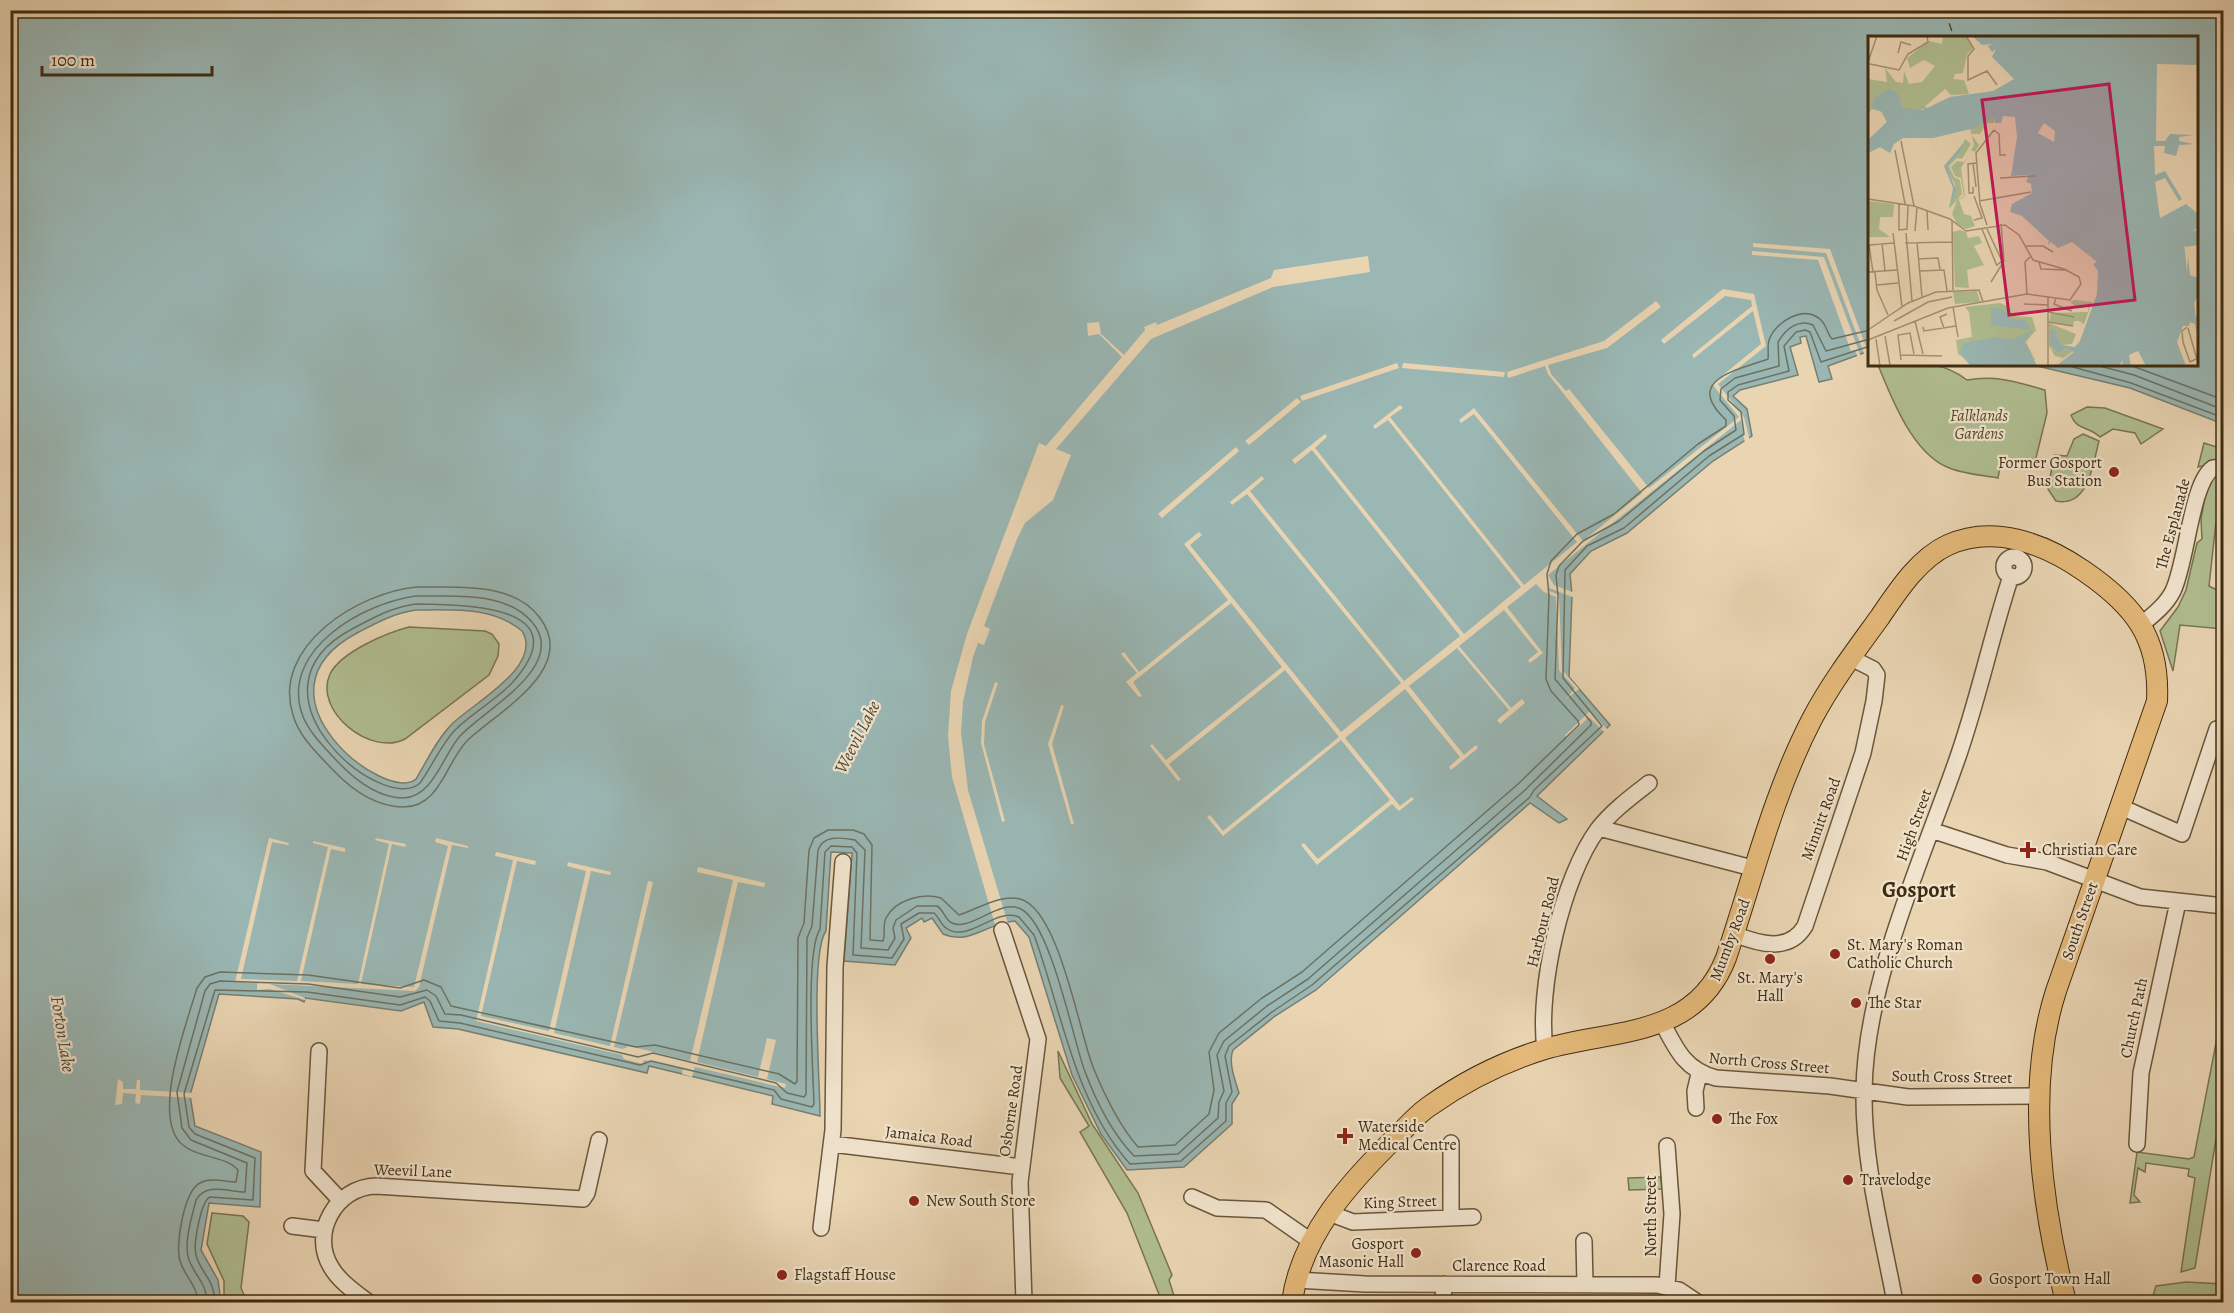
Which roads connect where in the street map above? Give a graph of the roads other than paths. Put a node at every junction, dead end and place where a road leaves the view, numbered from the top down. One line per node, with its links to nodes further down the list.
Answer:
1 (2221, 467): 3 (street, The Esplanade)
2 (2020, 549): 3 (main road, South Street); 4 (main road, Mumby Road); 9 (street, High Street)
3 (2141, 625): 7 (main road, South Street)
4 (1851, 658): 11 (main road, Mumby Road); 16 (street, Minnitt Road)
5 (2223, 728): 7 (street)
6 (1649, 783): 8 (street, Harbour Road)
7 (2121, 807): 12 (main road, South Street)
8 (1599, 828): 11 (street); 18 (street, Harbour Road)
9 (1931, 830): 12 (street); 21 (street, High Street)
10 (843, 862): 25 (street)
11 (1756, 869): 16 (main road, Mumby Road)
12 (2094, 881): 13 (street); 22 (main road, South Street)
13 (2178, 902): 14 (street); 27 (street, Church Path)
14 (2223, 906)
15 (1002, 930): 29 (street, Osborne Road)
16 (1734, 934): 17 (main road, Mumby Road)
17 (1662, 1022): 18 (main road, Mumby Road); 20 (street, North Cross Street)
18 (1545, 1049): 32 (main road, Mumby Road)
19 (319, 1051): 31 (street)
20 (1699, 1074): 21 (street, North Cross Street); 23 (street)
21 (1864, 1091): 22 (street, South Cross Street); 49 (street, High Street)
22 (2039, 1096): 50 (main road, South Street)
23 (1696, 1108)
24 (599, 1140): 31 (street, Weevil Lane)
25 (832, 1143): 29 (street, Jamaica Road); 36 (street)
26 (1451, 1143): 34 (street)
27 (2137, 1144)
28 (1667, 1146): 43 (street, North Street)
29 (1021, 1167): 45 (street, Osborne Road)
30 (1192, 1197): 39 (street)
31 (341, 1201): 37 (street)
32 (1329, 1213): 34 (street, King Street); 39 (main road, Mumby Road)
33 (1473, 1217): 34 (street, King Street)
34 (1451, 1218)
35 (292, 1227): 37 (street)
36 (821, 1228)
37 (324, 1230): 44 (street)
38 (1584, 1241): 42 (street)
39 (1312, 1242): 40 (main road, Mumby Road)
40 (1297, 1280): 41 (street, Clarence Road); 46 (main road, Mumby Road)
41 (1444, 1284): 42 (street, Clarence Road); 47 (street)
42 (1585, 1284): 43 (street, Clarence Road)
43 (1667, 1286): 48 (street, Clarence Road)
44 (368, 1302)
45 (1024, 1302)
46 (1292, 1302)
47 (1443, 1302)
48 (1697, 1302)
49 (1895, 1302)
50 (2066, 1302)

